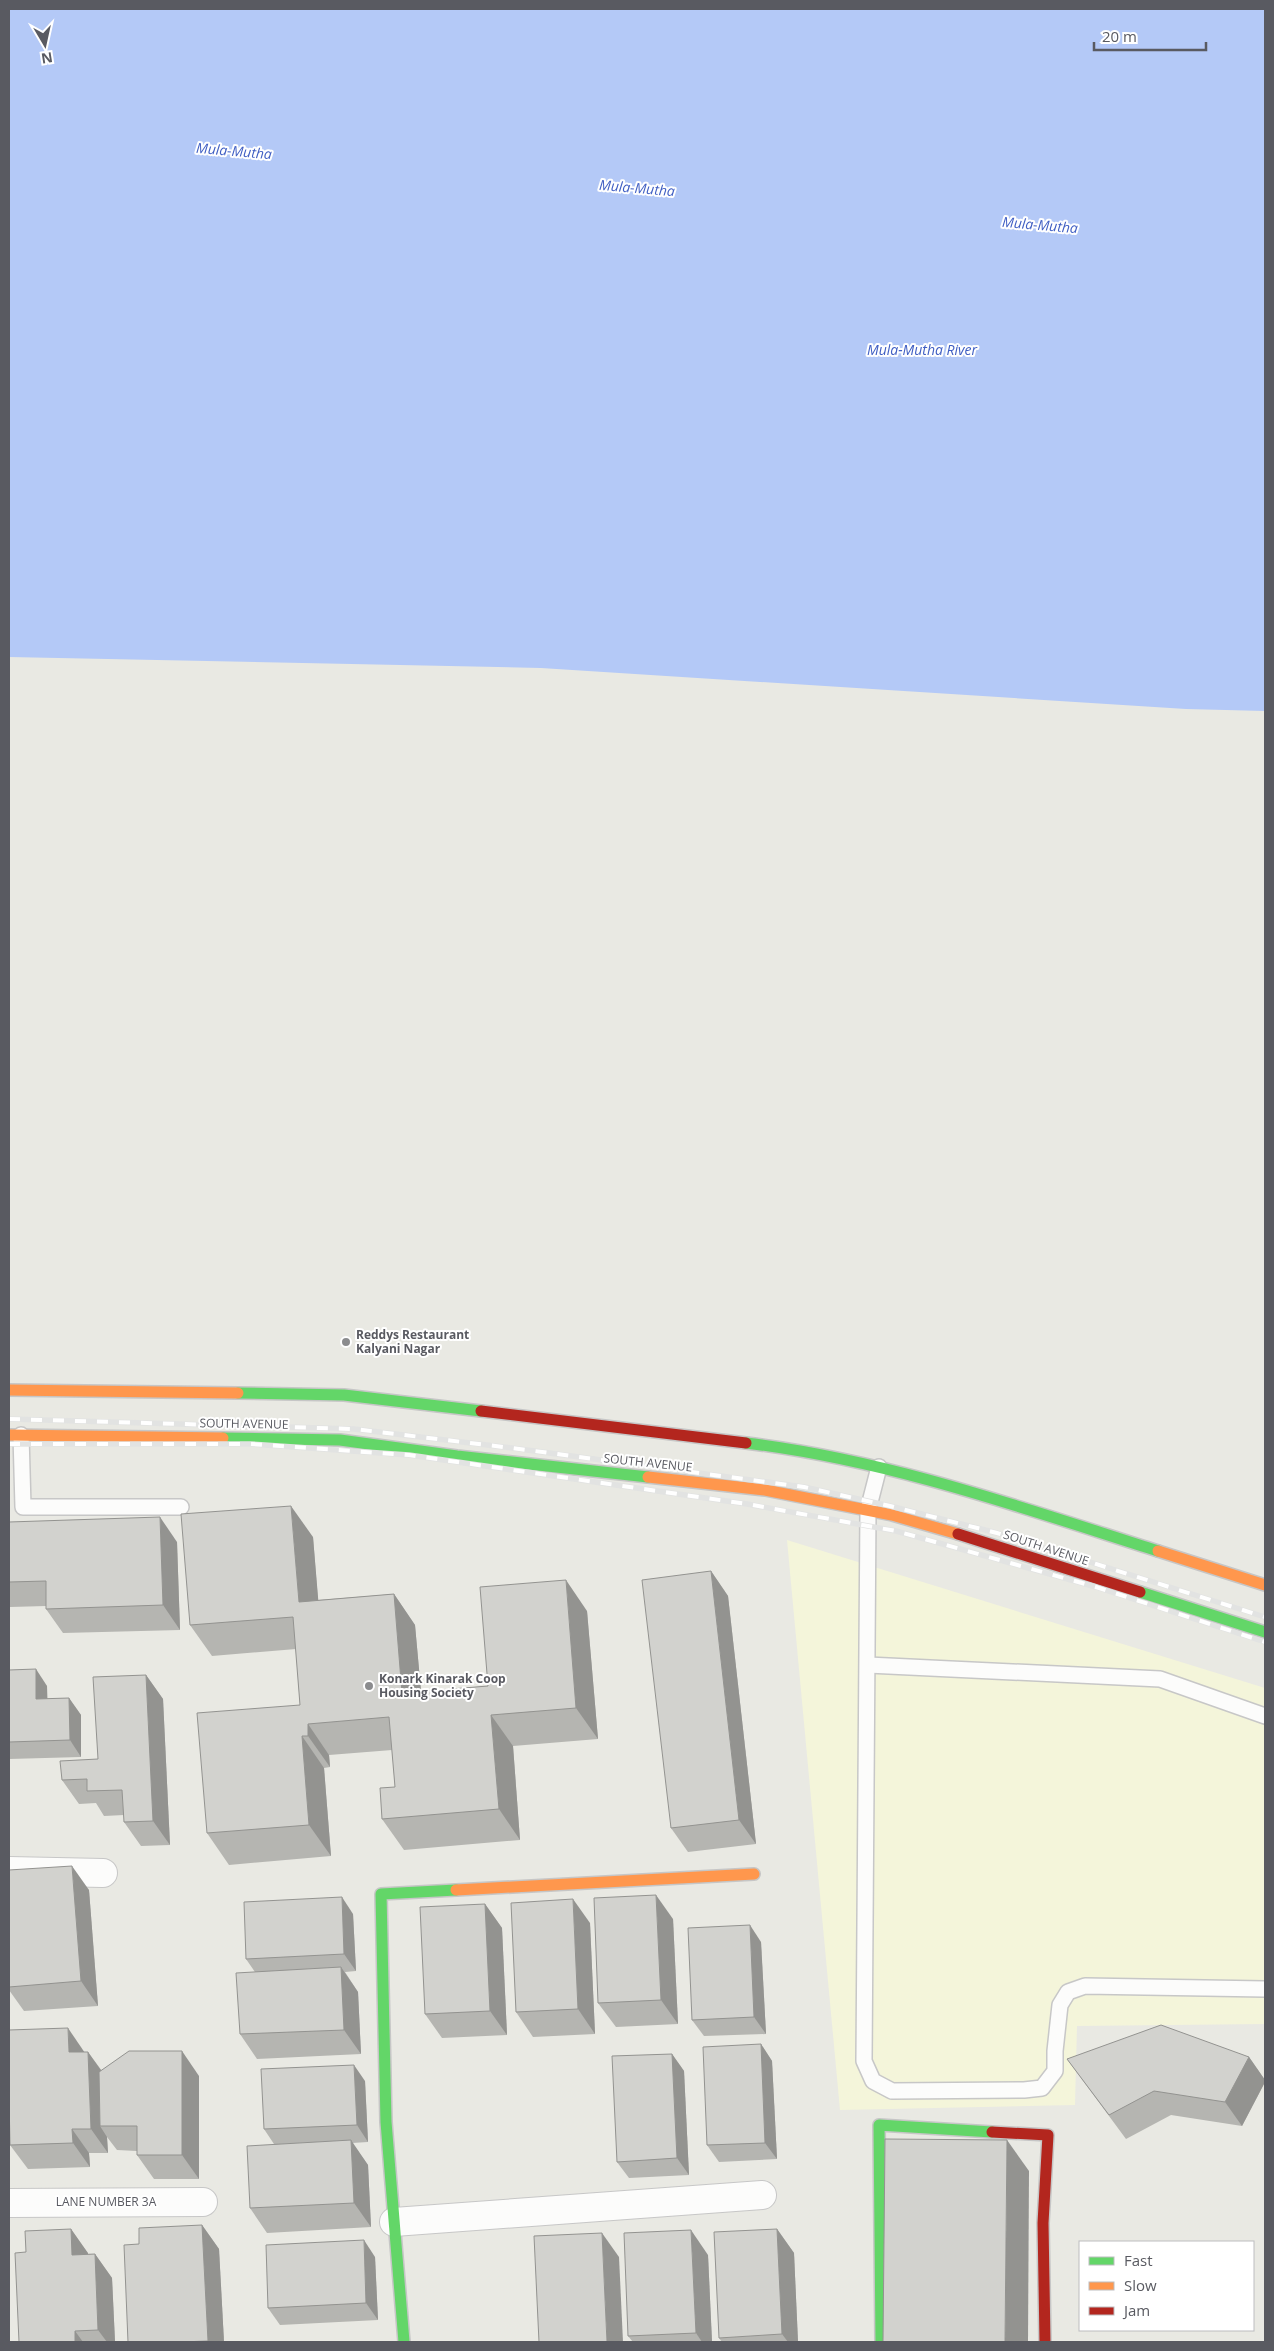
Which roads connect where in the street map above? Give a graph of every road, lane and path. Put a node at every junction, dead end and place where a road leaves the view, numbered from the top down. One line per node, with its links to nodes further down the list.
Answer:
1 (9, 1390): 3 (main road)
2 (15, 1435): 4 (lane); 5 (main road, SOUTH AVENUE)
3 (879, 1467): 5 (lane); 6 (main road)
4 (181, 1507)
5 (868, 1510): 7 (main road, SOUTH AVENUE); 8 (lane)
6 (1265, 1585)
7 (1265, 1632)
8 (868, 1665): 9 (lane); 13 (lane)
9 (1265, 1716)
10 (9, 1871): 11 (street)
11 (103, 1872)
12 (754, 1874): 17 (main road)
13 (1265, 1989)
14 (762, 2195): 17 (street)
15 (203, 2202): 16 (street, LANE NUMBER 3A)
16 (9, 2203)
17 (394, 2222): 18 (main road)
18 (404, 2342)
19 (881, 2342): 20 (main road)
20 (1045, 2342)

